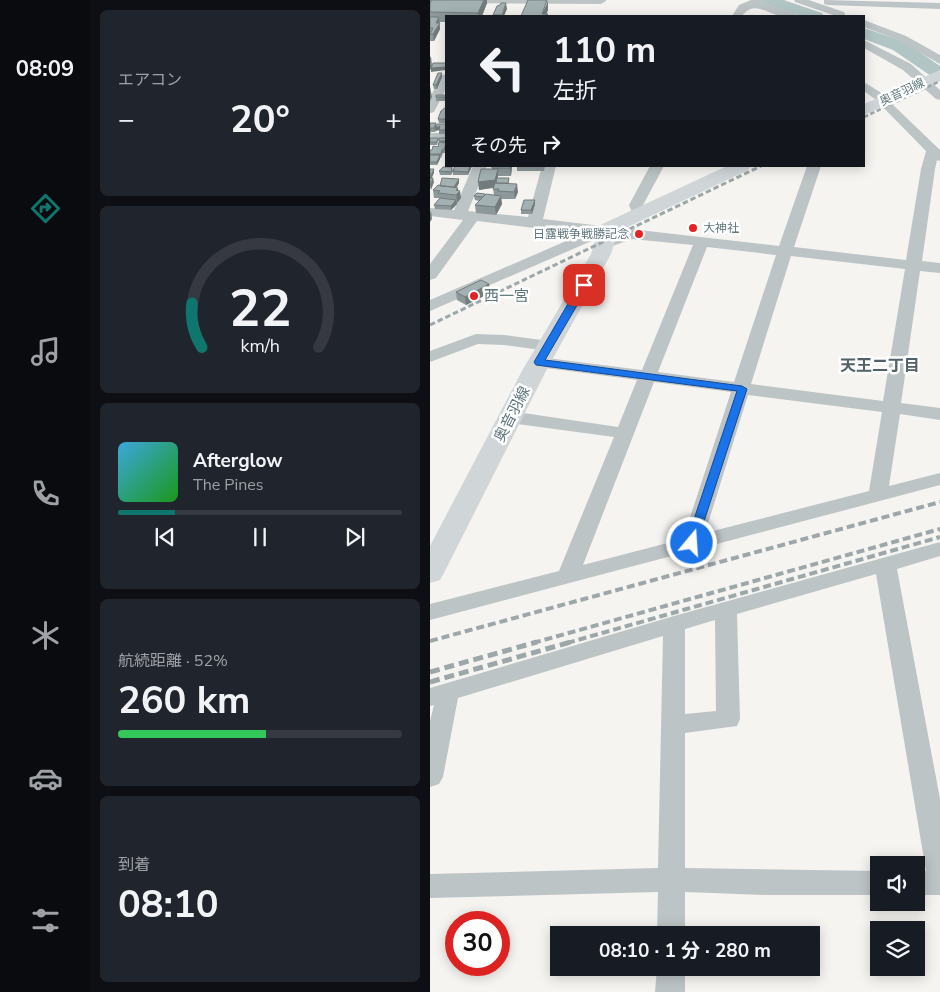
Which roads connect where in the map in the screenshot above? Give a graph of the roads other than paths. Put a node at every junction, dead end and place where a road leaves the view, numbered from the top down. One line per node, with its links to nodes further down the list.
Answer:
1 (430, 0): 5 (street)
2 (799, 0): 10 (street)
3 (825, 1): 6 (street); 11 (street)
4 (757, 2): 8 (street); 9 (street)
5 (600, 3)
6 (910, 3): 7 (street)
7 (940, 6)
8 (738, 15)
9 (790, 15)
10 (842, 15)
11 (860, 15)
12 (865, 17): 14 (street)
13 (865, 23): 16 (street)
14 (934, 42)
15 (865, 44): 17 (street)
16 (940, 60)
17 (930, 79): 20 (street); 21 (main road, 奥音羽線)
18 (445, 80): 22 (street)
19 (865, 87): 21 (street)
20 (940, 96)
21 (883, 101): 23 (main road, 奥音羽線); 26 (street)
22 (430, 109)
23 (865, 110)
24 (430, 137): 25 (street)
25 (445, 137)
26 (937, 154): 32 (street)
27 (480, 167): 35 (street)
28 (549, 167): 36 (street)
29 (656, 167): 34 (street)
30 (740, 167): 34 (main road)
31 (814, 167): 39 (street)
32 (934, 168): 40 (street)
33 (430, 212): 35 (street)
34 (639, 214): 37 (main road)
35 (466, 216): 36 (street); 42 (street)
36 (534, 224): 37 (street)
37 (605, 237): 38 (street); 43 (street); 44 (main road, 奥音羽線)
38 (702, 241): 39 (street); 46 (street)
39 (784, 250): 40 (street); 47 (street)
40 (914, 265): 41 (street); 48 (street)
41 (940, 268)
42 (430, 275)
43 (430, 306)
44 (544, 354): 45 (street); 46 (street); 50 (main road, 奥音羽線)
45 (430, 357)
46 (646, 377): 47 (street); 51 (street)
47 (742, 389): 48 (street); 54 (street)
48 (892, 407): 49 (street); 53 (street)
49 (940, 414)
50 (510, 417): 51 (street); 57 (main road, 奥音羽線)
51 (624, 433): 58 (street)
52 (940, 479): 53 (street)
53 (878, 495): 54 (street)
54 (692, 543): 58 (street)
55 (940, 549): 56 (street)
56 (885, 563): 59 (street); 65 (street)
57 (430, 573)
58 (568, 576): 60 (street)
59 (726, 610): 61 (street); 63 (street)
60 (430, 612)
61 (674, 624): 62 (street); 63 (street)
62 (436, 696): 64 (street)
63 (673, 725): 66 (street)
64 (430, 777)
65 (940, 871)
66 (672, 880): 67 (street); 70 (street); 71 (street)
67 (870, 883)
68 (925, 883): 69 (street)
69 (940, 883)
70 (430, 886)
71 (671, 926)
72 (671, 976): 73 (street)
73 (670, 992)

